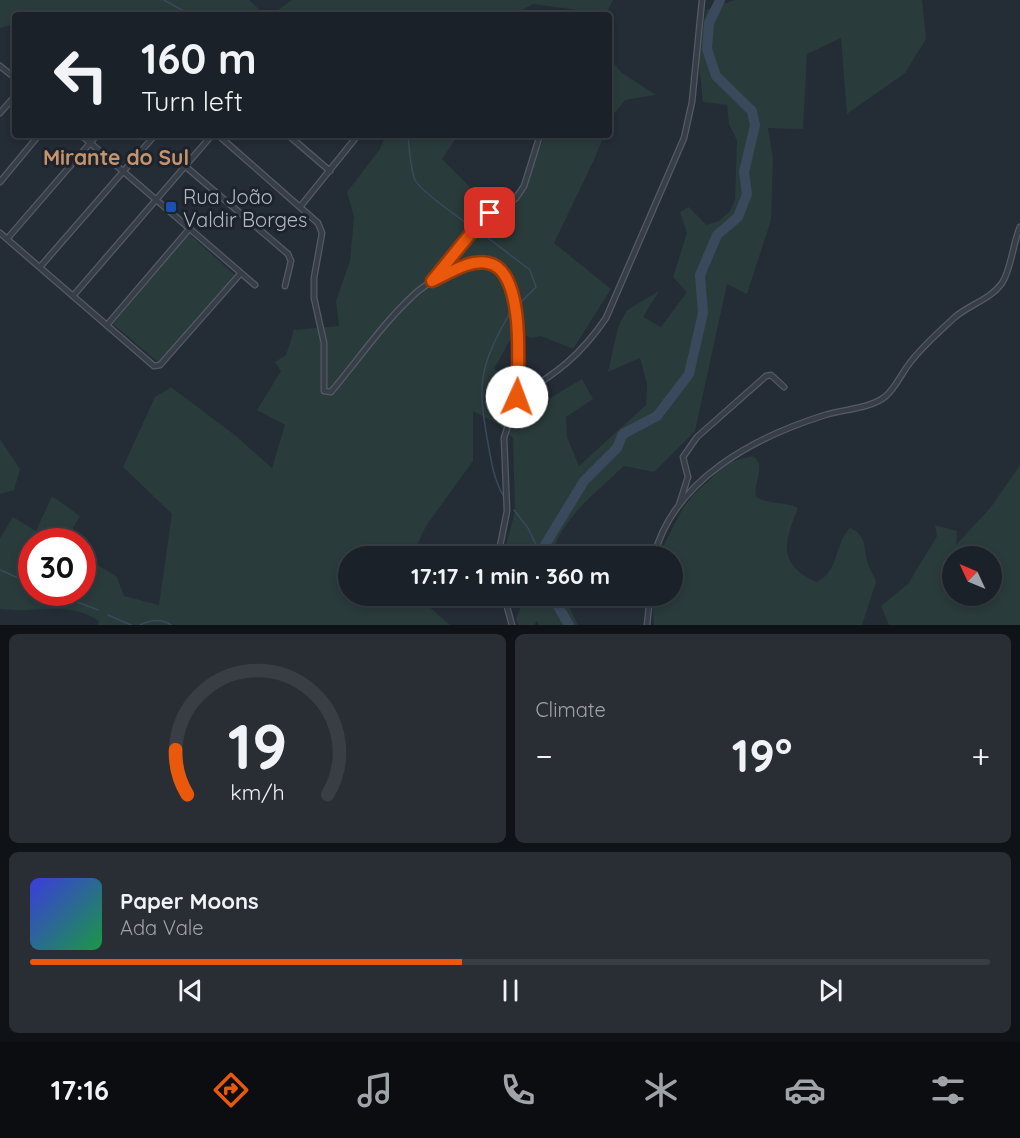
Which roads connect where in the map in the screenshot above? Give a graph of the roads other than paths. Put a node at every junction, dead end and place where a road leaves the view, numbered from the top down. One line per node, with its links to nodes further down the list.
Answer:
1 (702, 0): 36 (street)
2 (0, 66): 3 (street)
3 (12, 76)
4 (12, 99): 5 (street)
5 (0, 113)
6 (37, 138): 21 (street)
7 (84, 138): 17 (street)
8 (94, 138): 17 (street)
9 (152, 138): 19 (street)
10 (209, 138): 18 (street)
11 (221, 138): 23 (street)
12 (292, 138): 20 (street)
13 (351, 138): 16 (street)
14 (356, 138): 16 (street)
15 (539, 138): 30 (street)
16 (354, 141): 20 (street)
17 (90, 143): 19 (street); 27 (street)
18 (185, 166): 22 (street); 32 (street)
19 (124, 171): 22 (street); 28 (street)
20 (330, 171): 23 (street)
21 (0, 182)
22 (157, 199): 25 (street); 33 (street)
23 (300, 207): 30 (street)
24 (1020, 227): 37 (street)
25 (190, 228): 29 (street); 34 (street)
26 (0, 233): 27 (street)
27 (7, 239): 28 (street)
28 (40, 267): 33 (street)
29 (241, 273): 31 (street); 34 (street)
30 (432, 281): 36 (street)
31 (255, 285)
32 (285, 286)
33 (73, 296): 34 (street)
34 (107, 325)
35 (784, 387): 37 (street)
36 (517, 397): 38 (street)
37 (678, 507): 39 (street)
38 (500, 546)
39 (658, 546)
40 (507, 606): 42 (street)
41 (649, 606): 43 (street)
42 (512, 625)
43 (647, 625)

